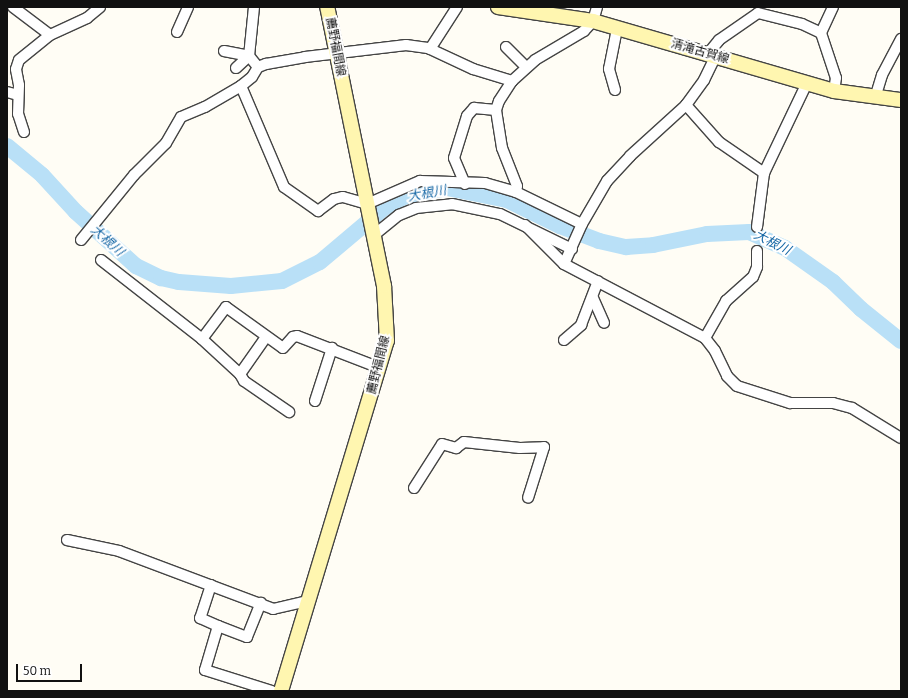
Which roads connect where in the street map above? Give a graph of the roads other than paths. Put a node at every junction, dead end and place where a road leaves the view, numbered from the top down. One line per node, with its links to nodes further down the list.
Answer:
1 (13, 7): 14 (street)
2 (100, 7): 14 (street)
3 (188, 7): 12 (street)
4 (254, 7): 20 (street)
5 (328, 7): 19 (main road, 薦野福間線)
6 (457, 7): 17 (street)
7 (498, 7): 10 (main road, 清滝古賀線)
8 (597, 7): 10 (street)
9 (833, 7): 13 (street)
10 (593, 21): 11 (main road, 清滝古賀線); 22 (street)
11 (617, 29): 21 (main road, 清滝古賀線); 28 (street)
12 (177, 32)
13 (821, 33): 21 (street); 30 (street)
14 (50, 36): 31 (street)
15 (901, 39): 32 (street)
16 (506, 47): 22 (street)
17 (430, 49): 19 (street); 25 (street)
18 (224, 51): 20 (street)
19 (336, 53): 24 (street); 40 (main road, 薦野福間線)
20 (249, 56): 23 (street); 24 (street)
21 (711, 56): 26 (main road, 清滝古賀線); 34 (street)
22 (526, 67): 25 (street)
23 (236, 68)
24 (258, 68): 27 (street)
25 (512, 81): 35 (street)
26 (807, 83): 30 (main road, 清滝古賀線); 37 (street)
27 (241, 86): 40 (street); 45 (street)
28 (615, 90)
29 (7, 92): 31 (street)
30 (834, 92): 32 (main road, 清滝古賀線)
31 (18, 95): 36 (street)
32 (875, 98): 33 (main road, 清滝古賀線)
33 (901, 100)
34 (686, 105): 37 (street); 41 (street)
35 (496, 110): 38 (street); 39 (street)
36 (24, 132)
37 (764, 173): 43 (street)
38 (465, 184): 39 (street); 40 (street)
39 (516, 192): 41 (street)
40 (368, 207): 44 (main road, 薦野福間線)
41 (582, 224): 46 (street)
42 (525, 225): 44 (street); 46 (street); 49 (street)
43 (757, 228)
44 (374, 234): 58 (main road, 薦野福間線)
45 (81, 240)
46 (572, 249): 49 (street)
47 (757, 251): 54 (street)
48 (101, 260): 55 (street)
49 (564, 264): 50 (street)
50 (598, 281): 51 (street); 54 (street)
51 (594, 298): 52 (street); 56 (street)
52 (604, 323)
53 (266, 337): 55 (street); 57 (street); 59 (street)
54 (705, 338): 62 (street)
55 (202, 339): 59 (street)
56 (564, 340)
57 (332, 348): 58 (street); 60 (street)
58 (380, 368): 67 (main road, 薦野福間線)
59 (240, 374): 61 (street)
60 (315, 401)
61 (289, 412)
62 (901, 438)
63 (414, 488): 64 (street)
64 (528, 498)
65 (67, 540): 66 (street)
66 (211, 585): 68 (street); 69 (street)
67 (308, 601): 68 (street); 71 (main road, 薦野福間線)
68 (261, 604): 69 (street)
69 (218, 626): 70 (street)
70 (272, 691)
71 (281, 691)

